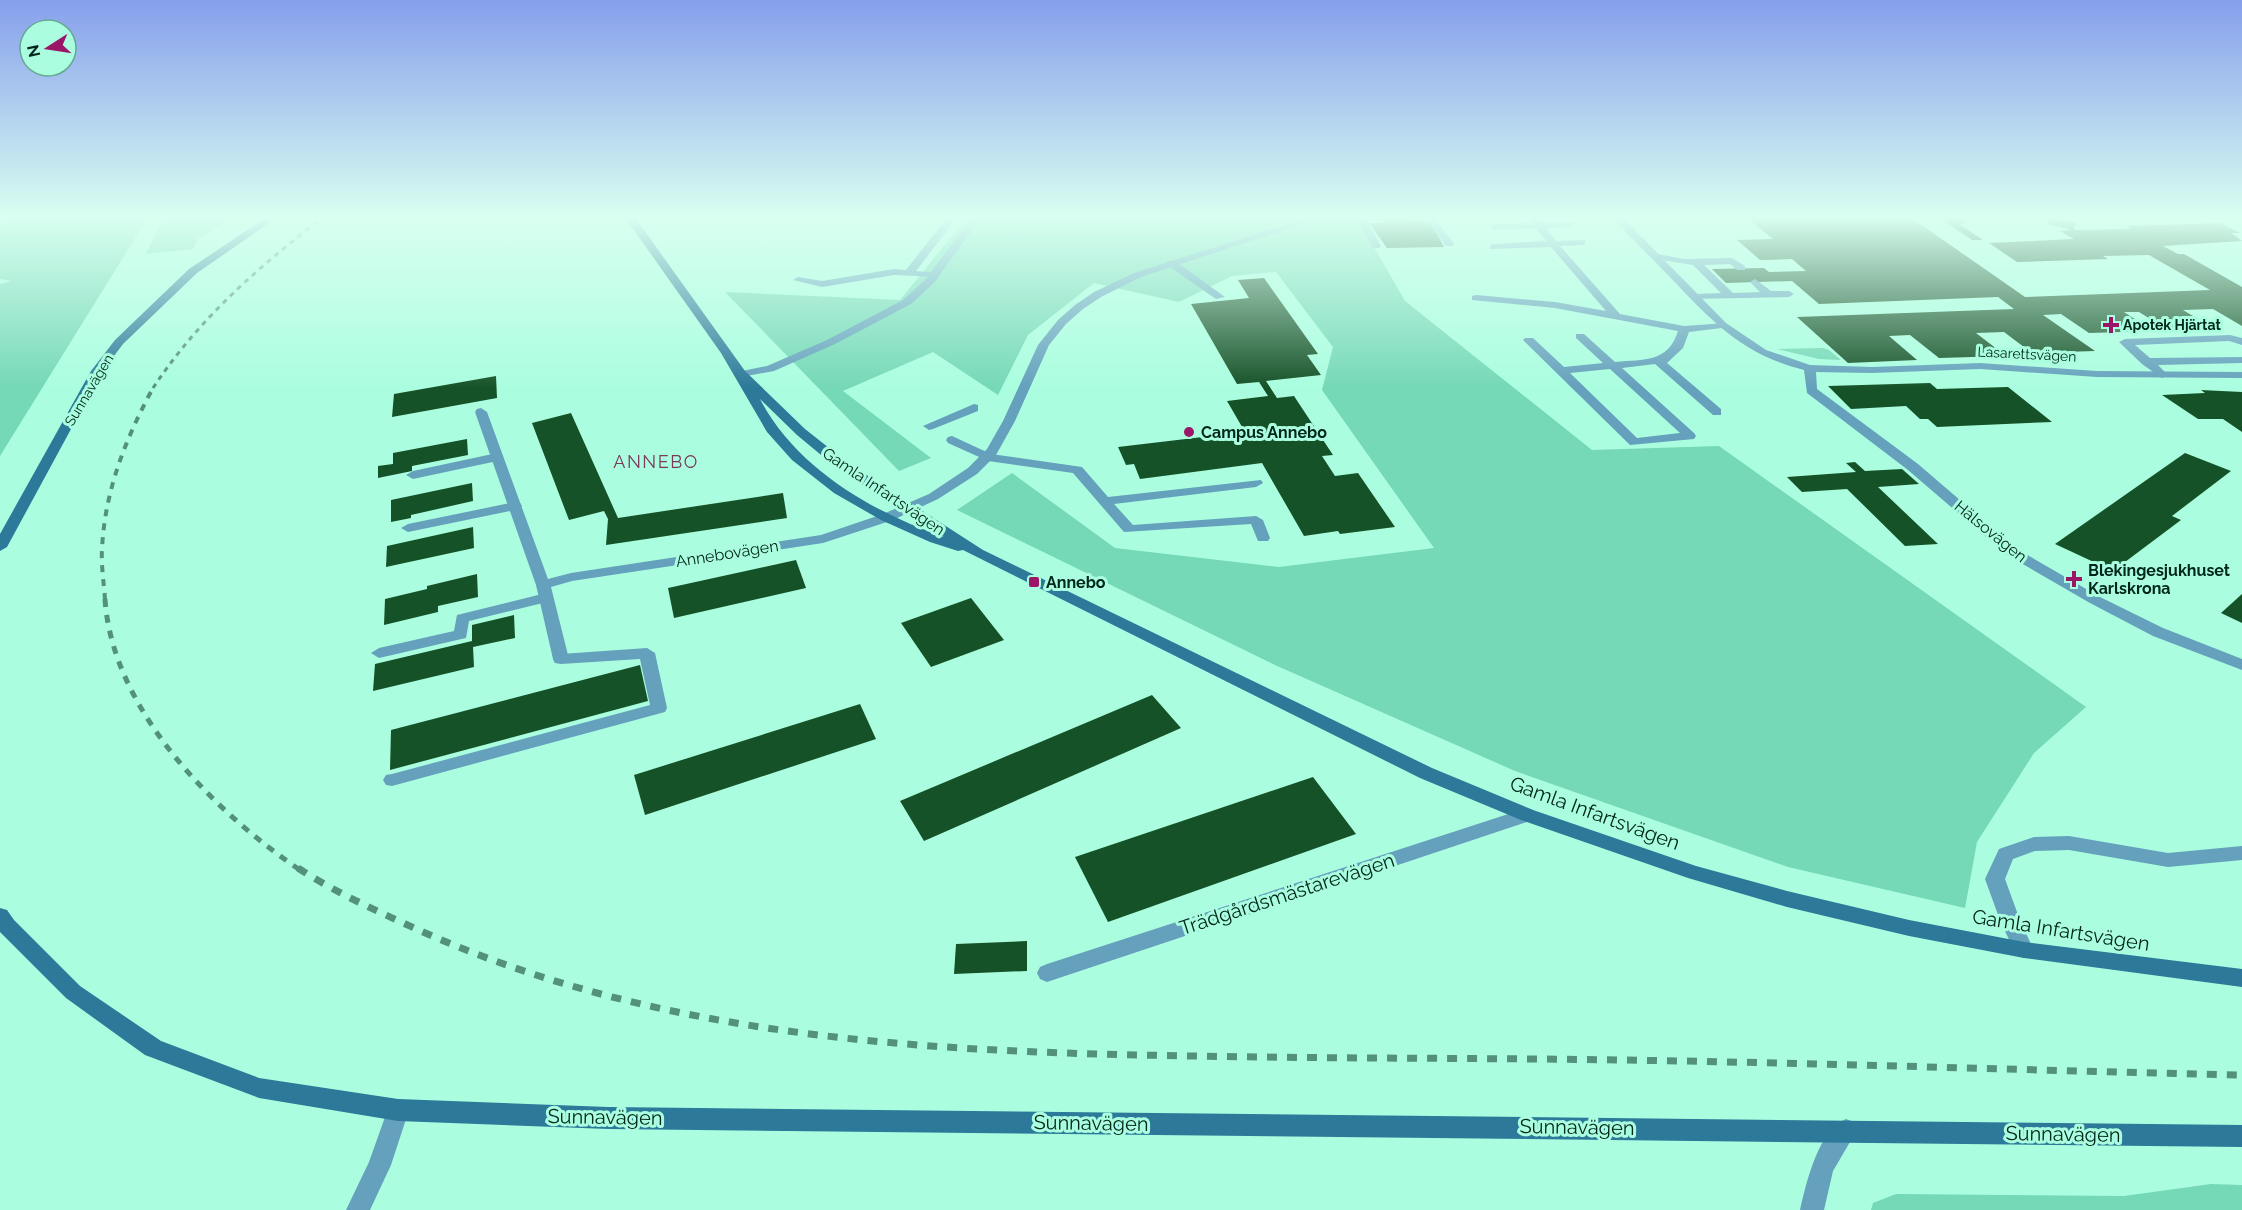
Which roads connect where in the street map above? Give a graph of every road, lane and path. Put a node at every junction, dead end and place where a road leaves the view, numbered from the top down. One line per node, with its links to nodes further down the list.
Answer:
1 (188, 275): 50 (street, Sunnavägen)
2 (671, 275): 32 (street, Gamla Infartsvägen)
3 (868, 275): 10 (street)
4 (935, 275): 32 (street)
5 (1138, 275): 41 (street, Annebovägen)
6 (1190, 275): 15 (street)
7 (1581, 275): 18 (street)
8 (1675, 275): 16 (street, Lasarettsvägen)
9 (1709, 275): 14 (street)
10 (798, 280)
11 (1755, 282): 13 (street)
12 (1789, 294): 13 (street)
13 (1769, 295): 14 (street)
14 (1730, 296): 16 (street)
15 (1220, 297)
16 (1695, 297): 19 (street, Lasarettsvägen)
17 (1476, 298): 18 (street)
18 (1615, 315): 20 (street)
19 (1722, 325): 20 (street); 30 (street, Lasarettsvägen)
20 (1684, 329): 26 (street)
21 (1580, 336): 29 (street)
22 (1529, 340): 31 (street)
23 (2242, 342): 25 (street)
24 (2242, 348): 25 (street)
25 (2137, 351): 28 (street)
26 (1658, 360): 29 (street); 37 (street)
27 (2242, 360): 28 (street)
28 (2146, 362): 33 (street)
29 (1613, 366): 31 (street); 31 (street)
30 (1810, 368): 33 (street, Lasarettsvägen); 54 (street, Hälsovägen)
31 (1561, 371)
32 (741, 374): 46 (street, Gamla Infartsvägen); 47 (street, Gamla Infartsvägen)
33 (2162, 375): 34 (street, Lasarettsvägen)
34 (2242, 375)
35 (974, 408): 38 (street)
36 (481, 412): 40 (street)
37 (1717, 412)
38 (929, 426)
39 (952, 440): 41 (street)
40 (497, 457): 42 (street); 45 (street)
41 (988, 457): 44 (street); 46 (street, Annebovägen)
42 (413, 475)
43 (1256, 483): 44 (street)
44 (1105, 501): 49 (street)
45 (514, 506): 48 (street); 52 (street)
46 (906, 507): 47 (street, Annebovägen); 51 (street, Gamla Infartsvägen)
47 (885, 516): 51 (street, Gamla Infartsvägen); 52 (street, Annebovägen)
48 (408, 528)
49 (1263, 538)
50 (0, 547)
51 (978, 553): 56 (street, Gamla Infartsvägen)
52 (544, 591): 53 (street, Annebovägen); 55 (street)
53 (379, 653)
54 (2242, 665)
55 (392, 780)
56 (1527, 815): 59 (street, Gamla Infartsvägen); 60 (street, Trädgårdsmästarevägen)
57 (2242, 853): 59 (street)
58 (0, 916): 62 (street, Sunnavägen)
59 (2024, 950): 61 (street, Gamla Infartsvägen)
60 (1047, 973)
61 (2242, 978)
62 (398, 1110): 63 (street, Sunnavägen); 65 (street)
63 (1846, 1130): 64 (street, Sunnavägen); 66 (street)
64 (2242, 1136)
65 (358, 1210)
66 (1812, 1210)

